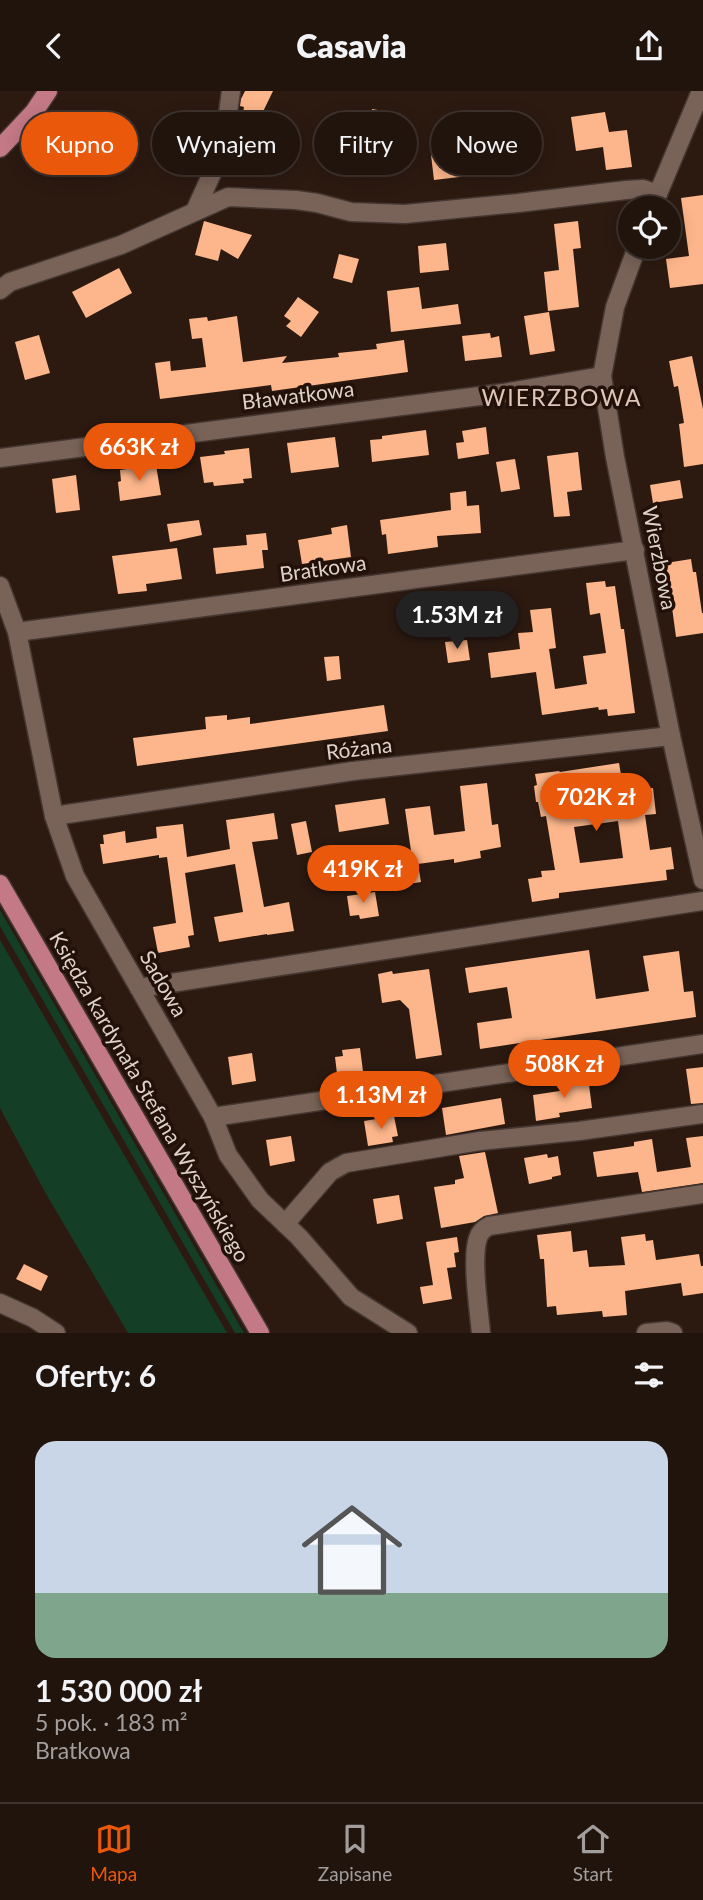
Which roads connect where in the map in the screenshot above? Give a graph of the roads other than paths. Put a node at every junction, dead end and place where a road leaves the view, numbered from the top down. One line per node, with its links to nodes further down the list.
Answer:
1 (48, 91): 4 (main road)
2 (231, 91): 7 (street)
3 (701, 91): 6 (street)
4 (0, 148)
5 (650, 196): 7 (street)
6 (657, 196)
7 (195, 211): 9 (street)
8 (633, 259): 10 (street, Wierzbowa)
9 (5, 286)
10 (602, 376): 11 (street, Bławatkowa); 12 (street, Wierzbowa)
11 (0, 458)
12 (635, 550): 14 (street, Bratkowa); 15 (street, Wierzbowa)
13 (0, 586): 14 (street, Sadowa)
14 (17, 632): 16 (street, Sadowa)
15 (671, 736): 16 (street, Różana); 17 (street, Wierzbowa)
16 (54, 816): 20 (street, Sadowa)
17 (703, 880)
18 (0, 884): 28 (main road, Księdza kardynała Stefana Wyszyńskiego)
19 (703, 901): 20 (street)
20 (139, 988): 23 (street, Sadowa)
21 (703, 1044): 23 (street)
22 (703, 1114): 25 (street)
23 (213, 1117): 25 (street, Sadowa)
24 (703, 1194): 30 (street)
25 (285, 1224): 29 (street, Sadowa)
26 (0, 1303): 27 (street)
27 (57, 1333)
28 (260, 1333)
29 (408, 1333)
30 (481, 1333)
31 (646, 1333): 32 (street)
32 (673, 1333)

